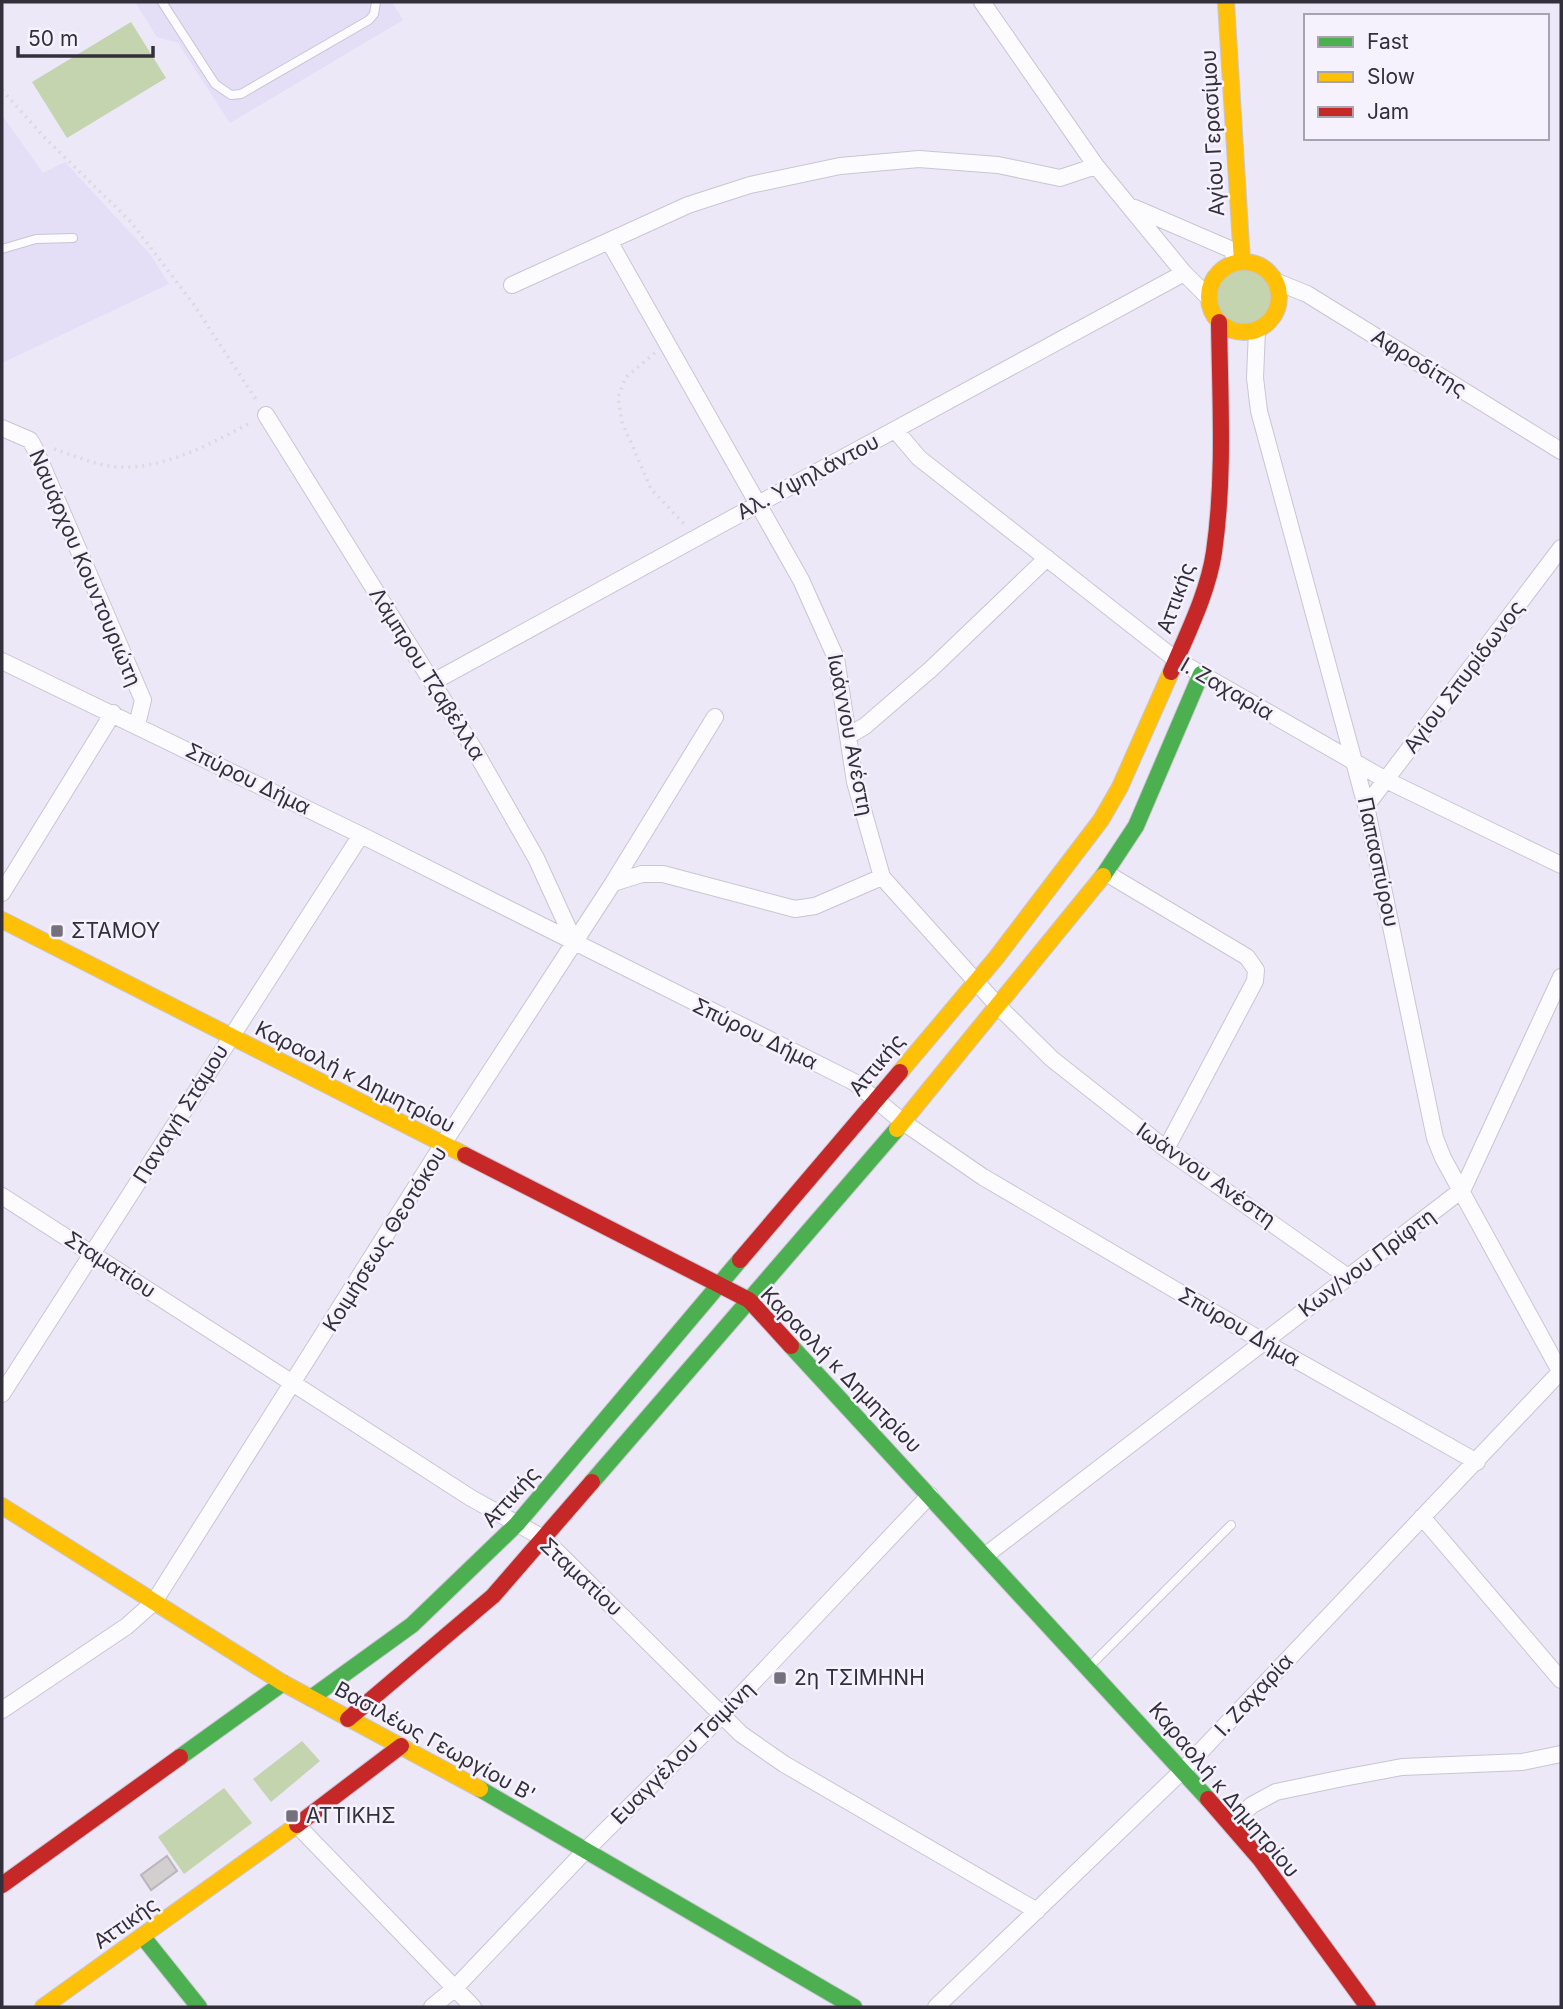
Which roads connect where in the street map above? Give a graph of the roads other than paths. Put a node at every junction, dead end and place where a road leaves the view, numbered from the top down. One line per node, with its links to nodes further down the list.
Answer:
1 (162, 2): 2 (lane)
2 (376, 2)
3 (982, 2): 5 (street)
4 (1226, 2): 10 (street, Αγίου Γερασίμου)
5 (1096, 166): 6 (street); 8 (street)
6 (1132, 207): 10 (street); 11 (street)
7 (73, 237): 9 (lane)
8 (609, 241): 13 (street); 21 (street, Ιωάννου Ανέστη)
9 (2, 249)
10 (1241, 262): 12 (street); 14 (street)
11 (1184, 274): 14 (street); 19 (street, Αλ. Υψηλάντου)
12 (1275, 281): 16 (street); 20 (street, Αφροδίτης)
13 (512, 285)
14 (1208, 297): 15 (street)
15 (1219, 322): 16 (street); 24 (street, Αττικής)
16 (1257, 330): 32 (street, Παπασπύρου)
17 (265, 415): 27 (street, Λάμπρου Τζαβέλλα)
18 (2, 428): 30 (street, Ναυάρχου Κουντουριώτη)
19 (895, 431): 21 (street, Αλ. Υψηλάντου); 23 (street, Ι. Ζαχαρία)
20 (1561, 451)
21 (757, 502): 27 (street, Αλ. Υψηλάντου); 31 (street, Ιωάννου Ανέστη)
22 (1561, 548): 33 (street, Αγίου Σπυρίδωνος)
23 (1047, 558): 24 (street, Ι. Ζαχαρία); 31 (street)
24 (1175, 659): 26 (street, Ι. Ζαχαρία); 44 (street, Αττικής)
25 (2, 661): 28 (street, Σπύρου Δήμα)
26 (1201, 674): 32 (street, Ι. Ζαχαρία); 37 (street)
27 (433, 682): 42 (street, Λάμπρου Τζαβέλλα)
28 (113, 713): 30 (street, Σπύρου Δήμα); 40 (street)
29 (715, 717): 39 (street, Κοιμήσεως Θεοτόκου)
30 (137, 725): 35 (street, Σπύρου Δήμα)
31 (848, 736): 38 (street, Ιωάννου Ανέστη)
32 (1355, 763): 33 (street, Ι. Ζαχαρία); 34 (street, Παπασπύρου)
33 (1386, 780): 34 (street, Αγίου Σπυρίδωνος); 36 (street, Ι. Ζαχαρία)
34 (1366, 806): 51 (street, Παπασπύρου)
35 (361, 835): 42 (street, Σπύρου Δήμα); 46 (street, Παναγή Στάμου)
36 (1561, 865)
37 (1106, 873): 45 (street); 50 (street)
38 (882, 877): 39 (street); 44 (street, Ιωάννου Ανέστη)
39 (613, 883): 42 (street, Κοιμήσεως Θεοτόκου)
40 (2, 893)
41 (2, 920): 46 (street, Καραολή κ Δημητρίου)
42 (574, 941): 47 (street, Σπύρου Δήμα); 49 (street, Κοιμήσεως Θεοτόκου)
43 (1561, 977): 51 (street, Κων/νου Πρίφτη)
44 (976, 981): 45 (street, Ιωάννου Ανέστη); 47 (street, Αττικής)
45 (998, 1006): 48 (street); 50 (street, Ιωάννου Ανέστη)
46 (229, 1037): 49 (street, Καραολή κ Δημητρίου); 53 (street, Παναγή Στάμου)
47 (876, 1098): 48 (street, Σπύρου Δήμα); 55 (street, Αττικής)
48 (903, 1122): 56 (street); 57 (street, Σπύρου Δήμα)
49 (443, 1144): 55 (street, Καραολή κ Δημητρίου); 59 (street, Κοιμήσεως Θεοτόκου)
50 (1166, 1149): 54 (street, Ιωάννου Ανέστη)
51 (1463, 1189): 54 (street, Κων/νου Πρίφτη); 58 (street, Παπασπύρου)
52 (2, 1196): 53 (street, Σταματίου)
53 (93, 1254): 59 (street, Σταματίου); 60 (street, Παναγή Στάμου)
54 (1348, 1278): 57 (street, Κων/νου Πρίφτη)
55 (720, 1287): 56 (street, Καραολή κ Δημητρίου); 65 (street, Αττικής)
56 (748, 1300): 62 (street, Καραολή κ Δημητρίου); 67 (street)
57 (1264, 1342): 61 (street, Σπύρου Δήμα); 68 (street, Κων/νου Πρίφτη)
58 (1561, 1372): 61 (street, Ι. Ζαχαρία)
59 (295, 1384): 65 (street, Σταματίου); 69 (street, Κοιμήσεως Θεοτόκου)
60 (2, 1394)
61 (1477, 1462): 64 (street, Ι. Ζαχαρία)
62 (930, 1495): 68 (street, Καραολή κ Δημητρίου); 75 (street, Ευαγγέλου Τσιμίνη)
63 (2, 1506): 69 (street, Βασιλέως Γεωργίου Β')
64 (1422, 1517): 71 (street); 79 (street, Ι. Ζαχαρία)
65 (517, 1524): 67 (street, Σταματίου); 73 (street, Αττικής)
66 (1231, 1525): 70 (lane)
67 (543, 1538): 75 (street, Σταματίου); 76 (street)
68 (986, 1555): 70 (street, Καραολή κ Δημητρίου)
69 (154, 1602): 72 (street, Βασιλέως Γεωργίου Β'); 74 (street, Κοιμήσεως Θεοτόκου)
70 (1089, 1667): 79 (street, Καραολή κ Δημητρίου)
71 (1561, 1680)
72 (283, 1683): 73 (street, Βασιλέως Γεωργίου Β'); 83 (street)
73 (311, 1698): 76 (street, Βασιλέως Γεωργίου Β')
74 (2, 1710)
75 (723, 1714): 82 (street, Ευαγγέλου Τσιμίνη); 84 (street, Σταματίου)
76 (348, 1718): 77 (street, Βασιλέως Γεωργίου Β')
77 (401, 1746): 81 (street, Αττικής); 82 (street, Βασιλέως Γεωργίου Β')
78 (1561, 1754): 80 (street)
79 (1182, 1772): 80 (street, Καραολή κ Δημητρίου); 84 (street, Ι. Ζαχαρία)
80 (1231, 1824): 93 (street, Καραολή κ Δημητρίου)
81 (297, 1825): 85 (street, Αττικής); 86 (street)
82 (585, 1851): 86 (street, Ευαγγέλου Τσιμίνη); 91 (street, Βασιλέως Γεωργίου Β')
83 (2, 1885)
84 (1037, 1911): 92 (street, Ι. Ζαχαρία)
85 (142, 1937): 87 (street, Αττικής); 88 (street)
86 (454, 1989): 89 (street, Ευαγγέλου Τσιμίνη); 90 (street)
87 (43, 2007)
88 (199, 2007)
89 (432, 2007)
90 (473, 2007)
91 (854, 2007)
92 (936, 2007)
93 (1368, 2007)

